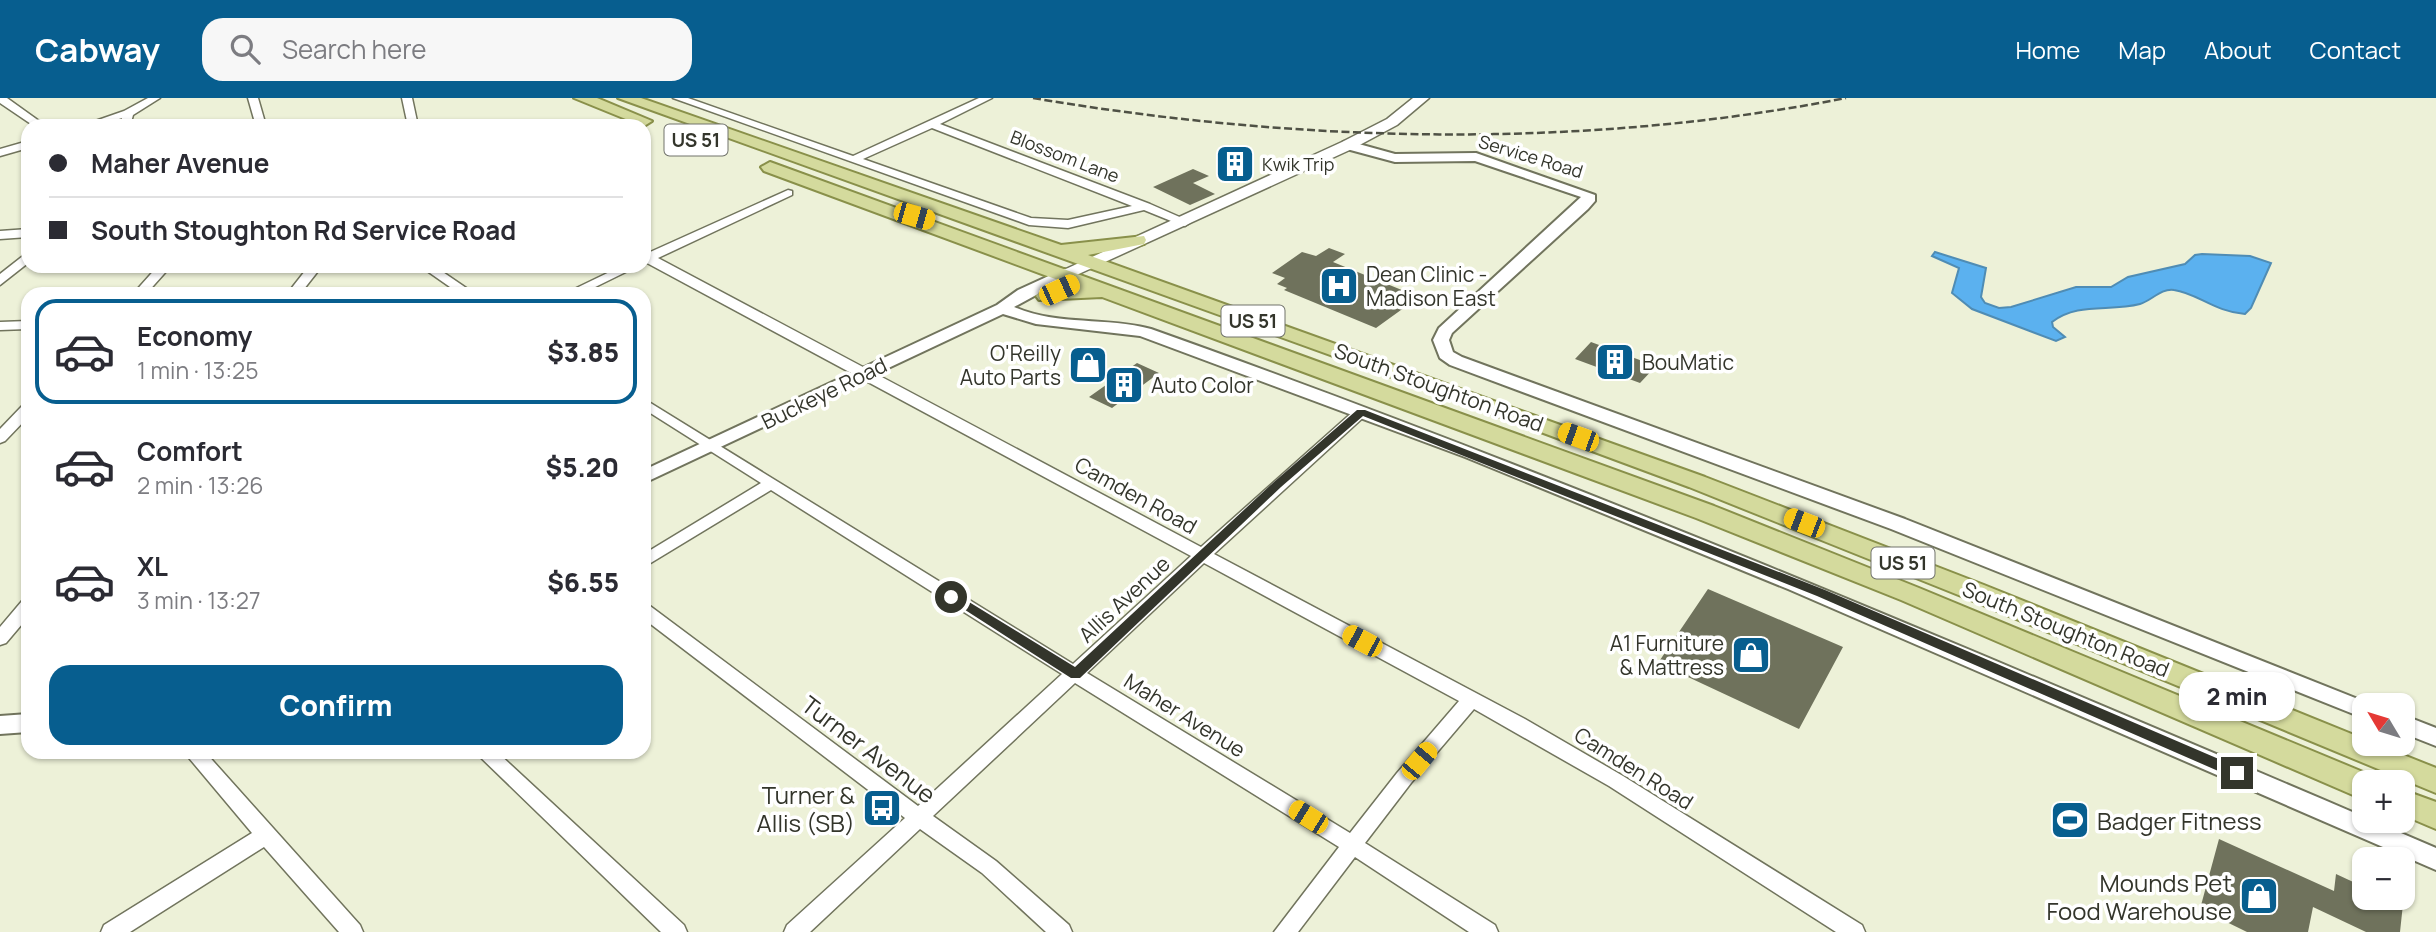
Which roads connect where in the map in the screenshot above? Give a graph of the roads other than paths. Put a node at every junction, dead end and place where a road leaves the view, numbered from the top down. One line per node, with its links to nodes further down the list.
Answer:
1 (0, 98): 11 (street)
2 (155, 98): 10 (street)
3 (253, 98): 14 (street)
4 (407, 98): 15 (street)
5 (582, 98): 16 (main road, South Stoughton Road / US 51)
6 (626, 98): 30 (main road, South Stoughton Road / US 51)
7 (677, 98): 22 (street)
8 (987, 98): 18 (street)
9 (1422, 98): 19 (main road)
10 (128, 113): 12 (street); 13 (street)
11 (31, 119)
12 (109, 119)
13 (127, 119)
14 (259, 119)
15 (412, 119)
16 (639, 119)
17 (651, 123): 24 (main road, South Stoughton Road / US 51)
18 (932, 124): 22 (street); 25 (street, Blossom Lane)
19 (1348, 145): 26 (main road); 50 (street, Service Road)
20 (21, 146): 21 (street)
21 (0, 153)
22 (855, 159): 25 (street)
23 (788, 192): 31 (street)
24 (873, 205): 32 (main road, South Stoughton Road / US 51); 39 (main road)
25 (1146, 206): 26 (street, Blossom Lane)
26 (1185, 222): 29 (main road)
27 (21, 234): 28 (street)
28 (0, 235)
29 (1138, 246): 30 (main road); 39 (main road); 41 (main road)
30 (1055, 250): 39 (main road, South Stoughton Road / US 51)
31 (651, 255)
32 (1023, 260): 39 (main road, South Stoughton Road / US 51); 46 (main road)
33 (651, 261): 52 (street, Camden Road)
34 (21, 262): 40 (street)
35 (158, 273): 42 (street)
36 (310, 273): 43 (street)
37 (437, 273): 44 (street)
38 (616, 273): 45 (street)
39 (1088, 274): 41 (main road, South Stoughton Road / US 51); 46 (main road); 46 (street, Buckeye Road); 51 (main road); 75 (main road, South Stoughton Road / US 51)
40 (0, 281)
41 (1142, 281): 51 (main road, South Stoughton Road / US 51)
42 (146, 287)
43 (299, 287)
44 (458, 287)
45 (586, 287)
46 (1038, 293): 47 (street, Buckeye Road)
47 (1003, 308): 52 (street, Buckeye Road); 54 (street)
48 (21, 325): 49 (street)
49 (0, 326)
50 (1445, 331): 68 (street, South Stoughton Road)
51 (1364, 360): 76 (main road, South Stoughton Road / US 51)
52 (862, 373): 58 (street, Buckeye Road); 62 (street, Camden Road)
53 (651, 407): 58 (street, Maher Avenue)
54 (1361, 412): 62 (street, Allis Avenue); 82 (street)
55 (21, 415): 57 (street)
56 (21, 430): 57 (street)
57 (2, 433)
58 (711, 446): 59 (street, Buckeye Road); 60 (street, Maher Avenue)
59 (651, 474)
60 (772, 483): 61 (street); 66 (street, Maher Avenue)
61 (651, 557)
62 (1203, 557): 66 (street, Allis Avenue); 67 (street, Camden Road)
63 (21, 614): 65 (street)
64 (651, 615): 79 (street, Turner Avenue)
65 (0, 639)
66 (1076, 674): 79 (street, Allis Avenue); 81 (street, Maher Avenue)
67 (1471, 700): 81 (street); 90 (street, Camden Road)
68 (2352, 704)
69 (21, 724): 70 (street)
70 (0, 725)
71 (2415, 729): 72 (street)
72 (2436, 737)
73 (199, 759): 80 (street)
74 (491, 759): 85 (street)
75 (2352, 781)
76 (2436, 781)
77 (2415, 807): 78 (main road)
78 (2436, 816)
79 (920, 818): 86 (street, Allis Avenue); 87 (street, Turner Avenue)
80 (266, 835): 83 (street); 84 (street)
81 (1352, 844): 88 (street); 89 (street, Maher Avenue)
82 (2436, 859)
83 (112, 932)
84 (352, 932)
85 (676, 932)
86 (794, 932)
87 (1061, 932)
88 (1285, 932)
89 (1488, 932)
90 (1854, 932)

